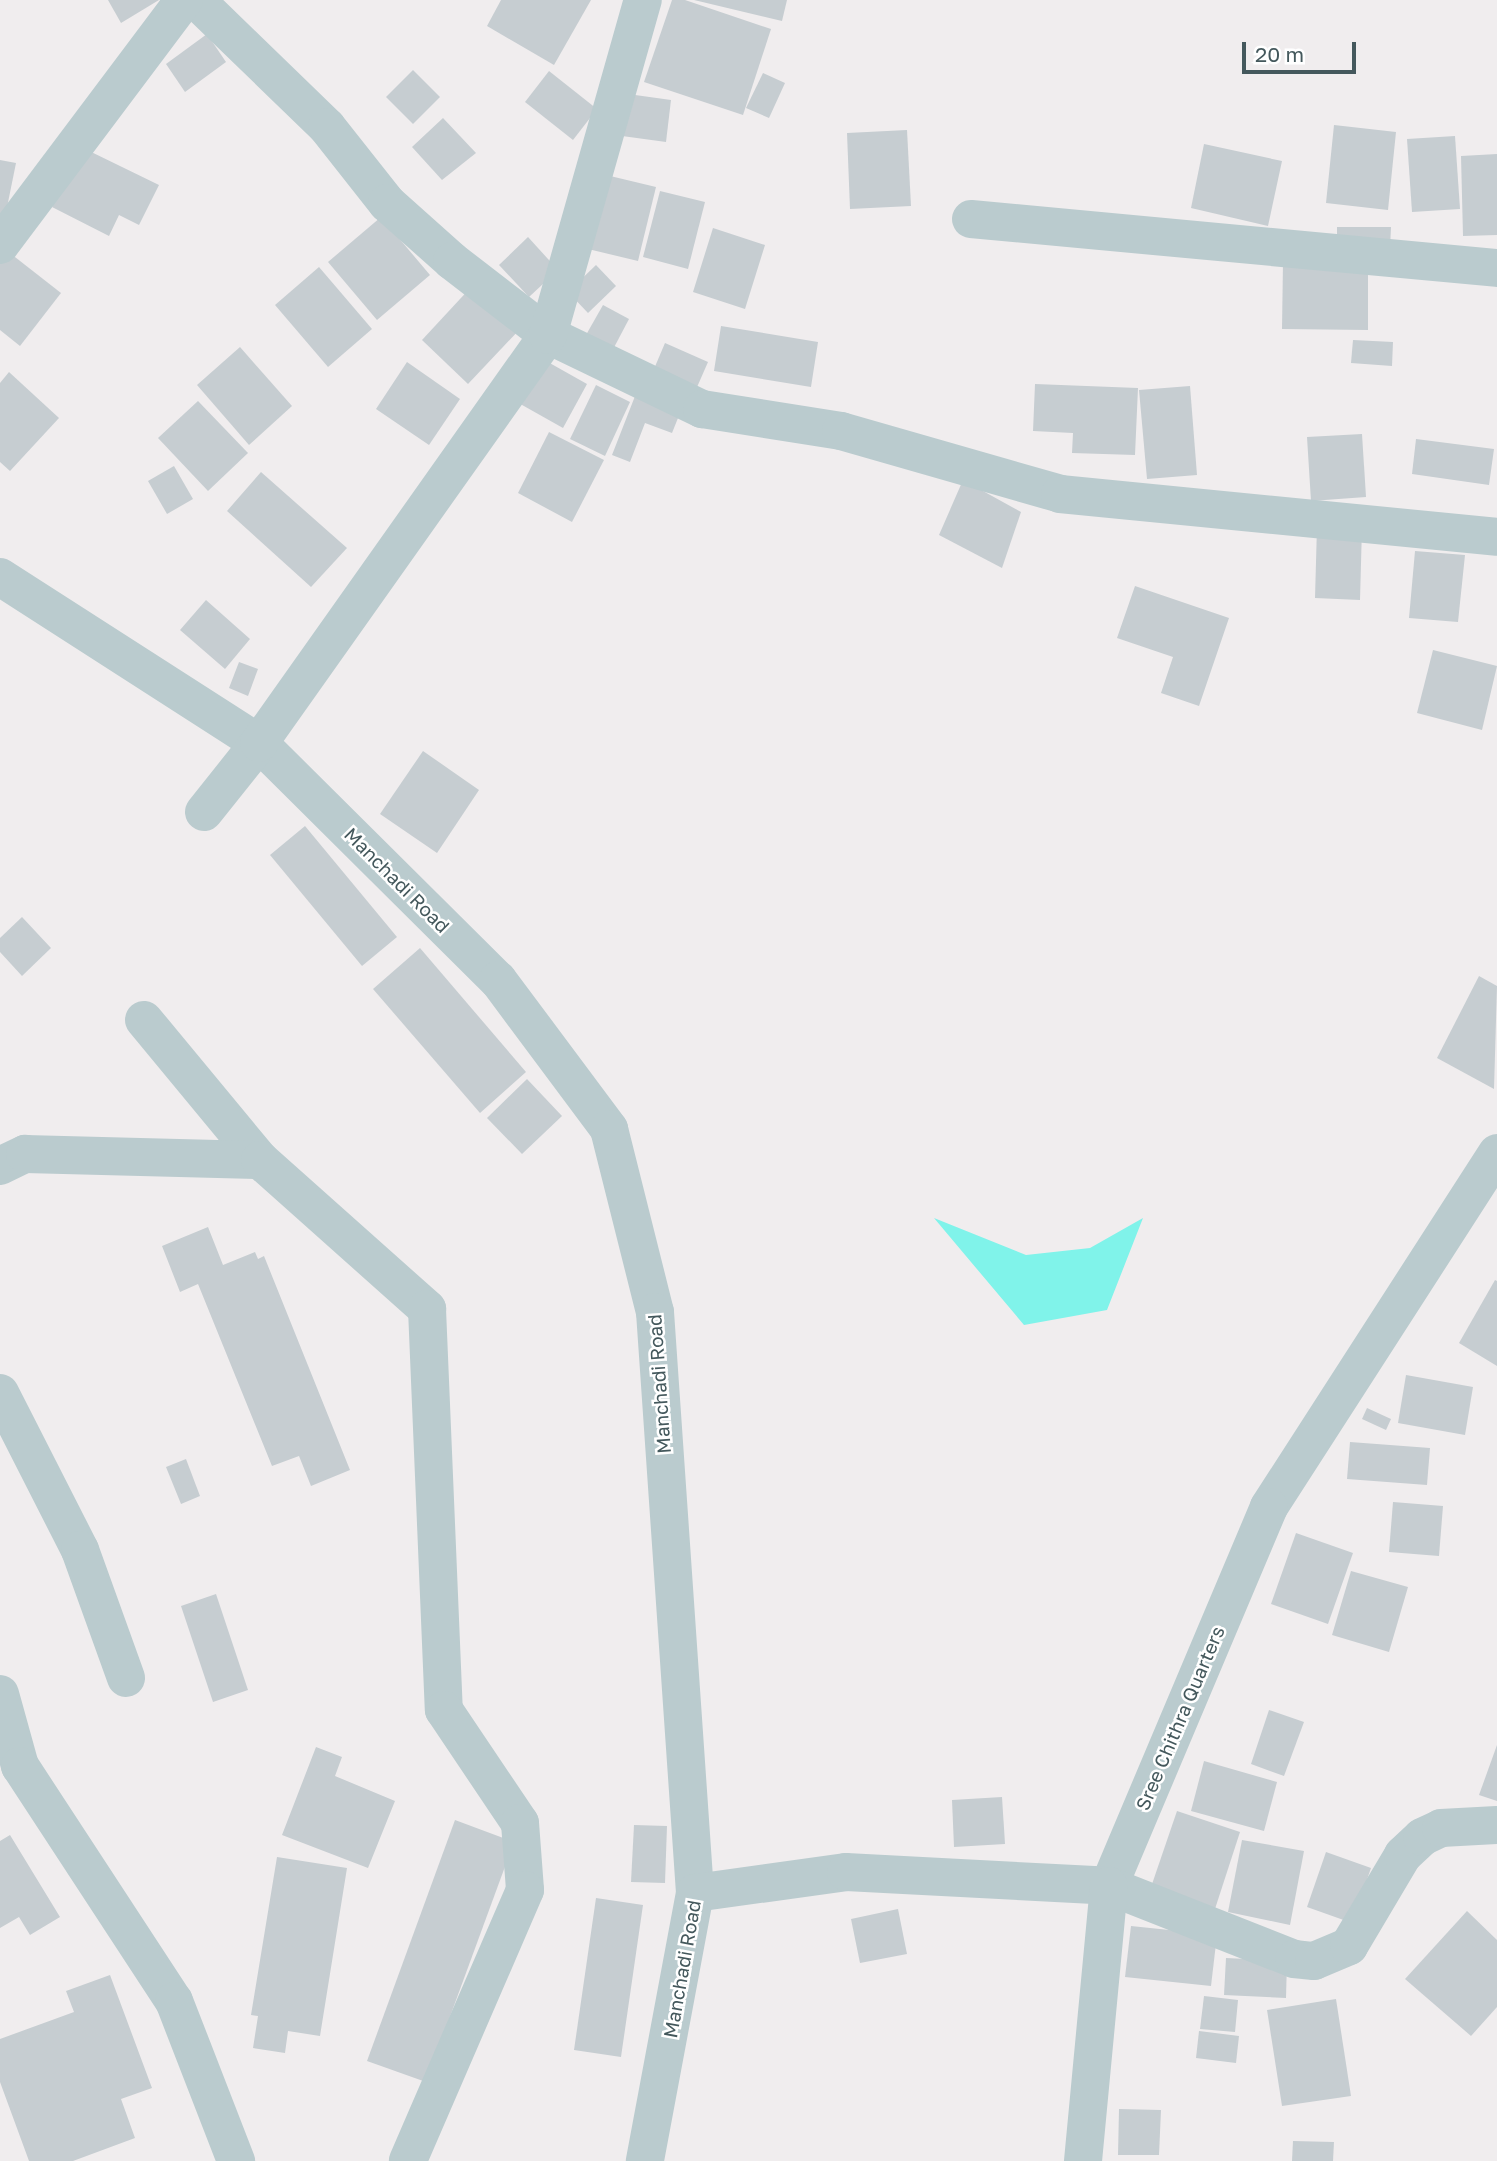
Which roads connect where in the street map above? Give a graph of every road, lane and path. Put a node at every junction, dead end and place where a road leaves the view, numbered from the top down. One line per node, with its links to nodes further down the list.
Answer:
1 (184, 0): 5 (street)
2 (196, 0): 7 (street)
3 (643, 0): 7 (street)
4 (971, 219): 6 (street)
5 (0, 245)
6 (1497, 268)
7 (548, 335): 8 (street); 10 (street)
8 (1497, 537)
9 (0, 577): 10 (street, Manchadi Road)
10 (259, 743): 11 (street); 21 (street, Manchadi Road)
11 (204, 812)
12 (144, 1020): 14 (street)
13 (1497, 1153): 20 (street, Sree Chithra Quarters)
14 (260, 1160): 15 (street); 23 (street)
15 (0, 1166)
16 (0, 1394): 17 (street)
17 (125, 1678)
18 (0, 1694): 22 (street)
19 (1497, 1825): 20 (street)
20 (1109, 1886): 21 (street); 25 (street, Sree Chithra Quarters)
21 (695, 1893): 24 (street, Manchadi Road)
22 (236, 2161)
23 (408, 2161)
24 (645, 2161)
25 (1083, 2161)

